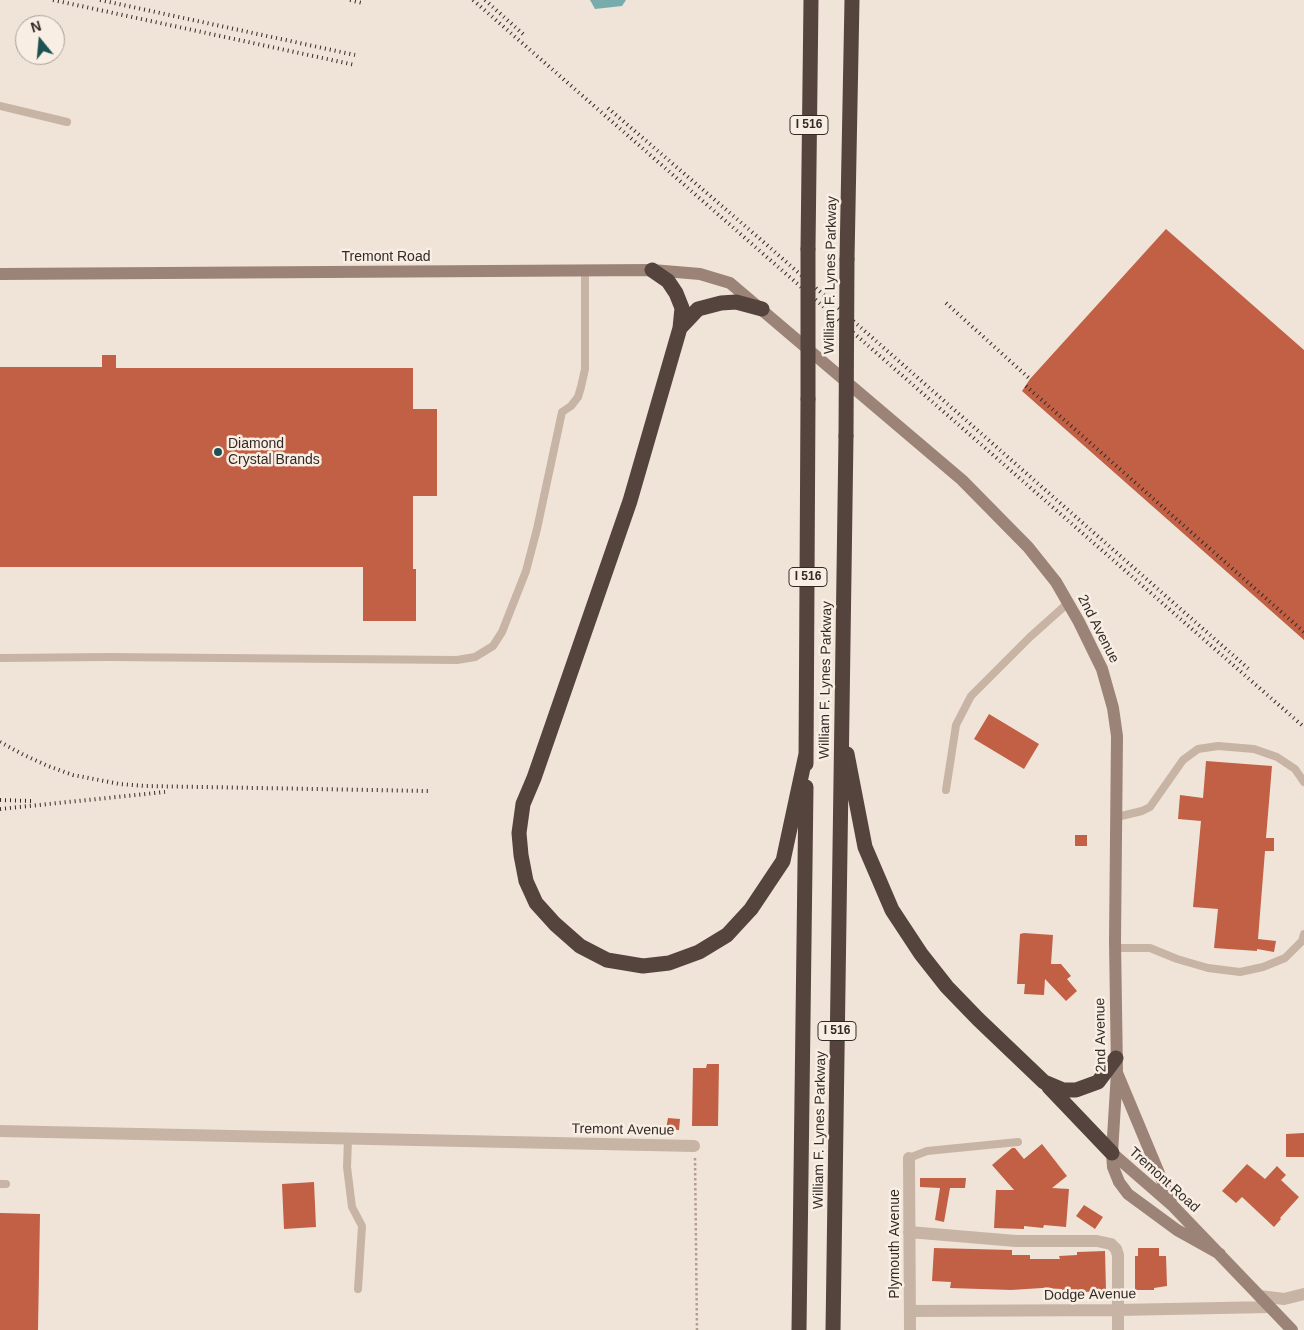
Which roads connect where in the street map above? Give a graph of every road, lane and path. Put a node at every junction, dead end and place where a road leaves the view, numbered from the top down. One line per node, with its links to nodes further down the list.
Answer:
1 (811, 0): 13 (highway, William F. Lynes Parkway / I 516, bridge)
2 (853, 4): 12 (highway, William F. Lynes Parkway / I 516, bridge)
3 (0, 106): 4 (lane)
4 (67, 122)
5 (652, 270): 6 (street, Tremont Road); 8 (street, Tremont Road); 9 (highway)
6 (586, 271): 7 (street, Tremont Road); 11 (lane)
7 (0, 274)
8 (762, 309): 9 (highway); 10 (street, 2nd Avenue)
9 (680, 328): 13 (highway)
10 (1068, 603): 15 (lane); 16 (street, 2nd Avenue)
11 (0, 658)
12 (842, 732): 20 (highway); 38 (highway, William F. Lynes Parkway / I 516)
13 (806, 754): 37 (highway, William F. Lynes Parkway / I 516)
14 (1304, 782): 16 (lane)
15 (946, 790)
16 (1117, 816): 18 (street, 2nd Avenue)
17 (1304, 934): 18 (lane)
18 (1115, 948): 19 (street, 2nd Avenue)
19 (1117, 1065): 20 (highway); 25 (street, 2nd Avenue); 27 (street)
20 (1044, 1082): 25 (highway)
21 (0, 1130): 22 (street, Tremont Avenue)
22 (348, 1139): 24 (street, Tremont Avenue); 30 (lane)
23 (1018, 1142): 26 (lane)
24 (694, 1146): 36 (path)
25 (1112, 1153): 27 (street, Tremont Road); 29 (street, Tremont Road)
26 (909, 1158): 28 (street, Plymouth Avenue)
27 (1173, 1206): 29 (street, Tremont Road)
28 (909, 1232): 34 (street); 35 (street, Plymouth Avenue)
29 (1220, 1254): 32 (street, Tremont Road)
30 (358, 1289)
31 (1304, 1294): 32 (street)
32 (1260, 1296): 33 (street, Tremont Road)
33 (1270, 1307): 34 (street, Dodge Avenue); 41 (street, Tremont Road)
34 (1118, 1310): 35 (street, Dodge Avenue); 40 (street)
35 (910, 1311): 39 (street, Plymouth Avenue)
36 (697, 1330)
37 (799, 1330)
38 (833, 1330)
39 (910, 1330)
40 (1118, 1330)
41 (1292, 1330)

